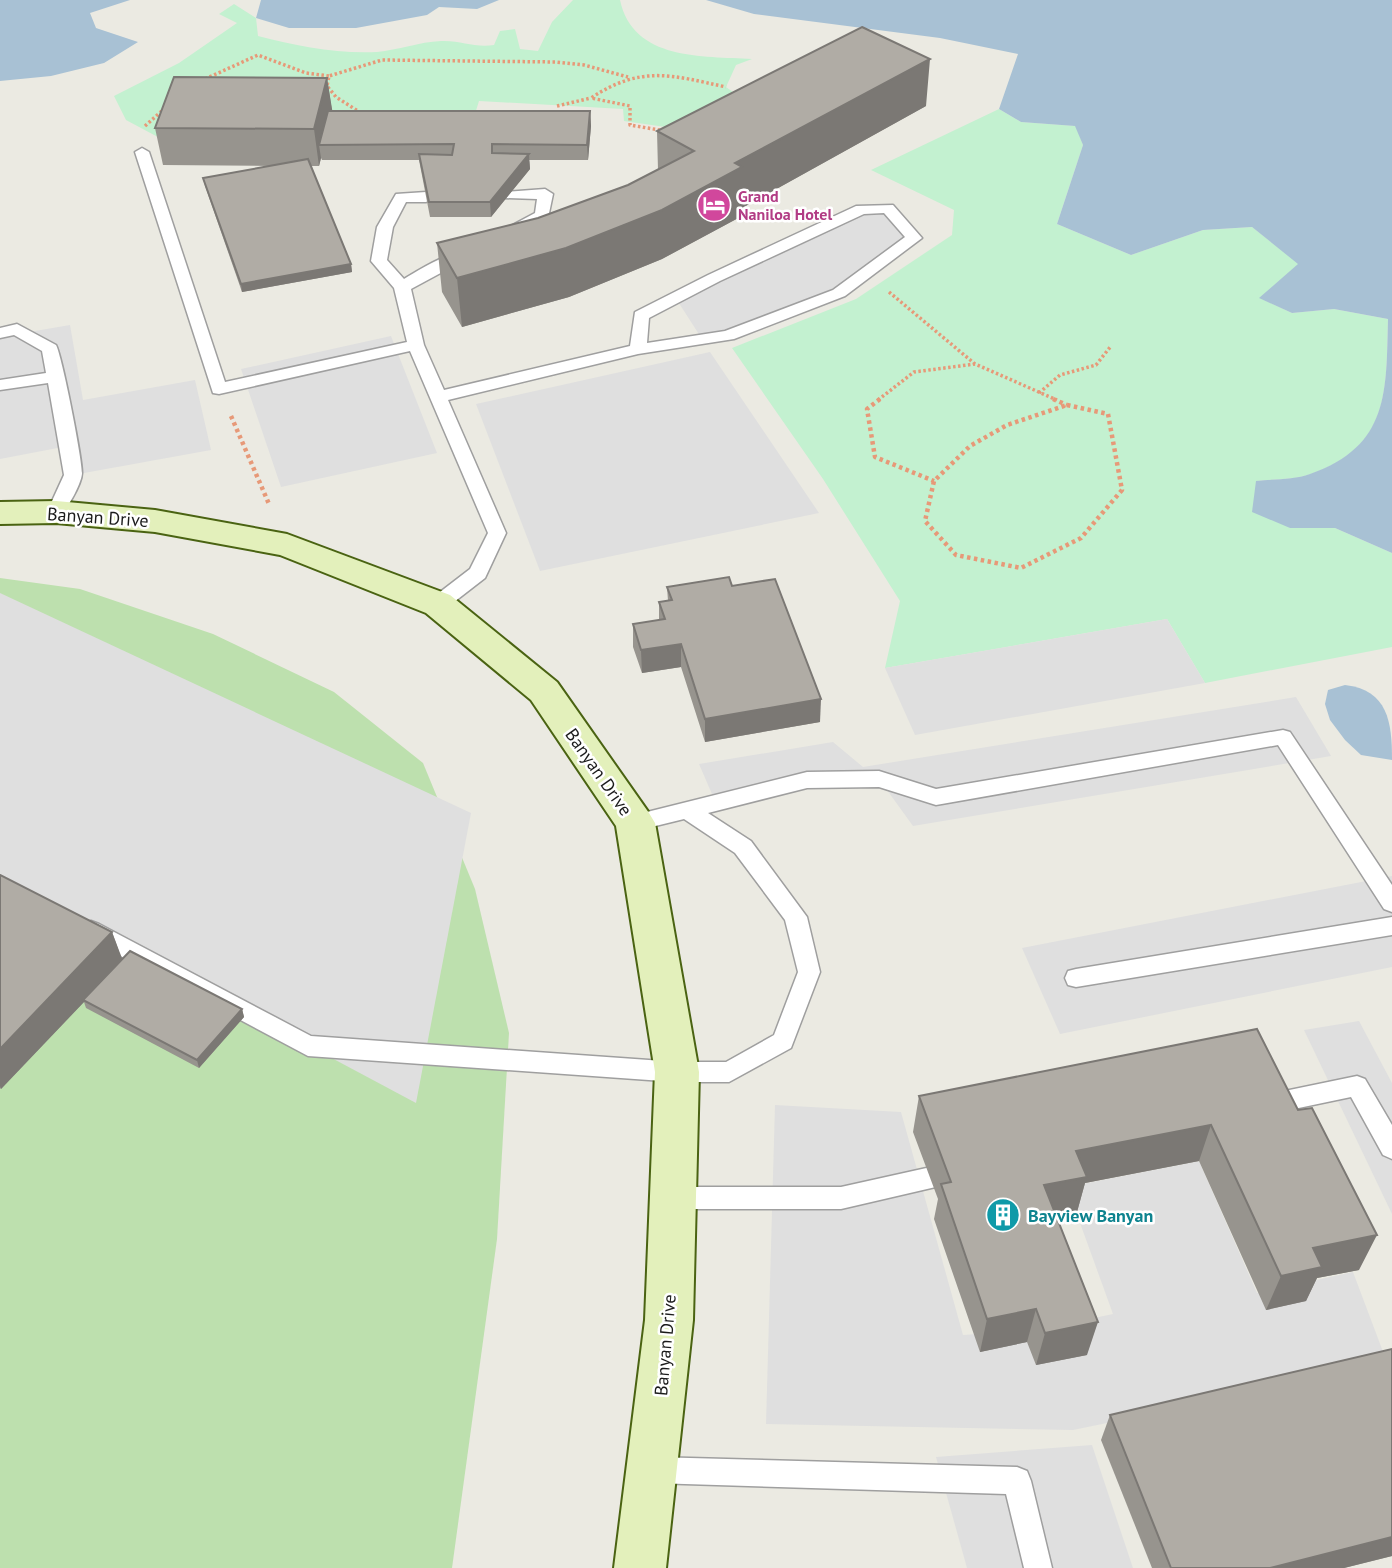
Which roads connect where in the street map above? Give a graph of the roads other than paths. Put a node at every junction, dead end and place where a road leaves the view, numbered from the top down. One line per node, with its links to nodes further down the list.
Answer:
1 (142, 152): 6 (lane)
2 (509, 195): 4 (lane)
3 (426, 197): 4 (lane)
4 (402, 287): 6 (lane)
5 (0, 333): 8 (lane)
6 (416, 345): 10 (lane)
7 (638, 349): 7 (lane); 10 (lane)
8 (56, 377): 9 (lane); 11 (lane)
9 (0, 385)
10 (439, 397): 13 (lane)
11 (56, 512): 12 (street, Banyan Drive); 13 (street, Banyan Drive)
12 (0, 513)
13 (438, 604): 15 (street, Banyan Drive)
14 (686, 808): 15 (lane); 16 (lane); 20 (lane)
15 (635, 823): 20 (street, Banyan Drive)
16 (1392, 902)
17 (74, 921): 20 (lane)
18 (1392, 926): 19 (lane)
19 (1076, 978)
20 (677, 1072): 24 (street, Banyan Drive)
21 (1263, 1106): 22 (lane)
22 (1392, 1148)
23 (931, 1178): 24 (lane)
24 (673, 1198): 25 (street, Banyan Drive)
25 (653, 1469): 26 (street, Banyan Drive); 27 (lane)
26 (640, 1568)
27 (1038, 1568)

